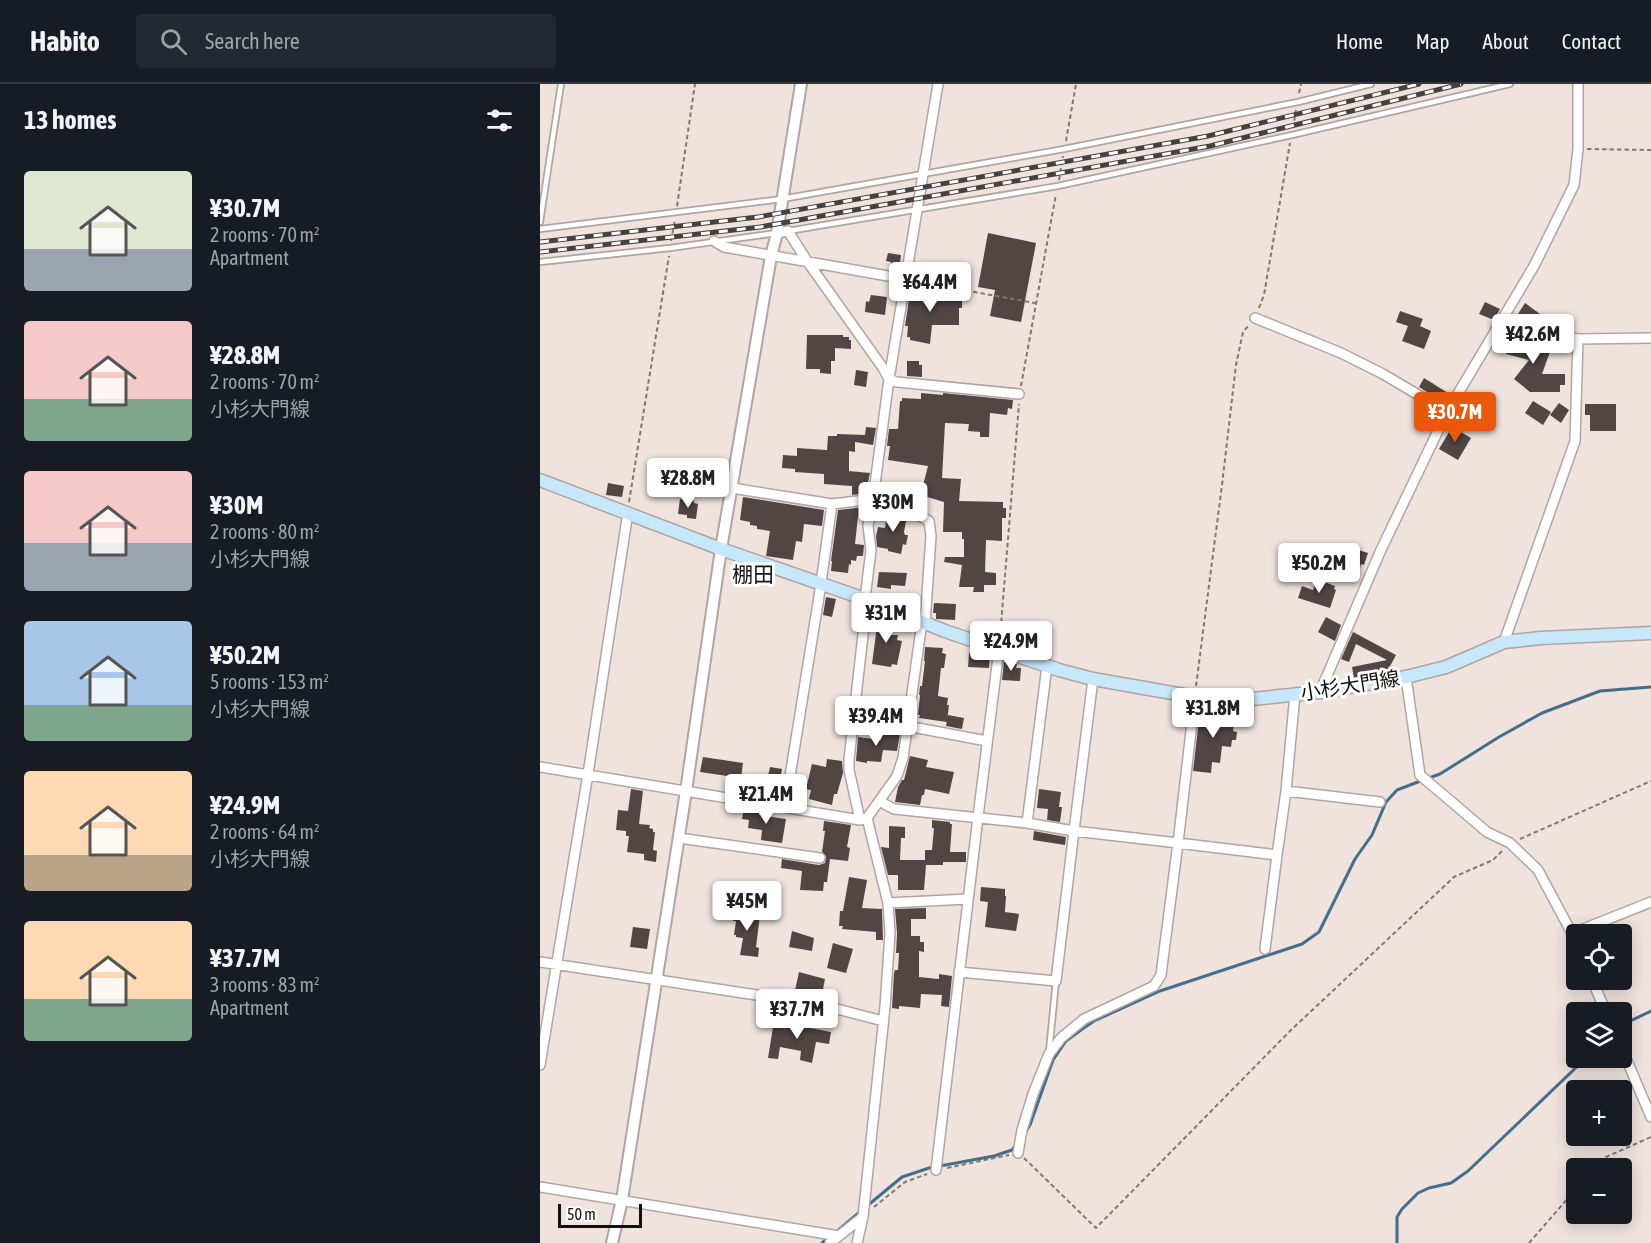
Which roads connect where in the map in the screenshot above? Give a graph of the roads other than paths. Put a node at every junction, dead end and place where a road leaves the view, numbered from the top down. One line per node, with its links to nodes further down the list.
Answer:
1 (561, 84): 10 (lane)
2 (801, 84): 8 (street)
3 (938, 84): 7 (street)
4 (1371, 84): 7 (lane)
5 (1510, 84): 9 (lane)
6 (1578, 84): 19 (street)
7 (924, 174): 8 (lane); 9 (street)
8 (782, 199): 11 (lane); 12 (street)
9 (918, 210): 12 (lane); 17 (street)
10 (540, 222)
11 (540, 229)
12 (782, 232): 13 (lane); 14 (street); 15 (street)
13 (714, 242): 14 (street); 16 (lane)
14 (771, 256): 15 (street); 26 (street)
15 (807, 261): 17 (street); 22 (street)
16 (540, 262)
17 (906, 279): 22 (street)
18 (1255, 318): 24 (street)
19 (1503, 319): 21 (street); 24 (street)
20 (1651, 338): 21 (street)
21 (1578, 339): 35 (street)
22 (889, 379): 23 (street); 27 (street)
23 (1019, 394)
24 (1447, 412): 40 (street)
25 (540, 480): 29 (main road, 小杉大門線)
26 (732, 488): 28 (street); 30 (street)
27 (873, 499): 28 (street); 32 (street); 33 (street)
28 (832, 504): 31 (street)
29 (628, 512): 30 (main road, 小杉大門線); 46 (street)
30 (722, 549): 31 (main road, 小杉大門線); 47 (street)
31 (821, 583): 32 (main road, 小杉大門線); 51 (street)
32 (866, 599): 33 (main road, 小杉大門線); 53 (street)
33 (924, 623): 36 (main road, 小杉大門線); 43 (street)
34 (1651, 633): 35 (main road, 小杉大門線)
35 (1504, 642): 38 (main road, 小杉大門線)
36 (999, 649): 37 (main road, 小杉大門線); 44 (street)
37 (1047, 666): 39 (main road, 小杉大門線); 54 (street)
38 (1406, 676): 40 (main road, 小杉大門線); 63 (street)
39 (1093, 679): 42 (main road, 小杉大門線); 55 (street)
40 (1320, 692): 41 (main road, 小杉大門線)
41 (1295, 694): 42 (main road, 小杉大門線); 48 (street)
42 (1195, 697): 57 (street)
43 (907, 726): 44 (street); 49 (street)
44 (987, 741): 52 (street)
45 (540, 767): 46 (street)
46 (588, 774): 47 (street); 67 (street)
47 (686, 791): 51 (street); 56 (street)
48 (1286, 791): 50 (street); 58 (street)
49 (879, 801): 52 (street); 53 (street)
50 (1380, 802)
51 (785, 807): 53 (street)
52 (978, 817): 54 (street); 60 (street)
53 (864, 819): 62 (street)
54 (1027, 823): 55 (street)
55 (1074, 831): 57 (street); 70 (street)
56 (679, 838): 59 (street); 69 (street)
57 (1178, 843): 58 (street); 72 (street)
58 (1277, 855): 65 (street)
59 (820, 858)
60 (968, 899): 62 (street); 68 (street)
61 (1651, 902): 64 (street)
62 (888, 903): 71 (street)
63 (1568, 924)
64 (1603, 924)
65 (1265, 948)
66 (540, 962): 67 (street)
67 (556, 964): 69 (street); 73 (street)
68 (959, 972): 70 (street); 77 (street)
69 (656, 981): 71 (street); 79 (street)
70 (1056, 981): 72 (lane)
71 (883, 1022): 80 (street)
72 (1049, 1054): 76 (street)
73 (540, 1065)
74 (1630, 1068): 75 (street)
75 (1651, 1117)
76 (1018, 1153)
77 (936, 1170)
78 (540, 1187): 79 (street)
79 (622, 1200): 81 (street); 82 (street)
80 (863, 1217): 81 (street); 84 (street)
81 (839, 1236): 83 (street)
82 (612, 1243)
83 (830, 1243)
84 (856, 1243)

